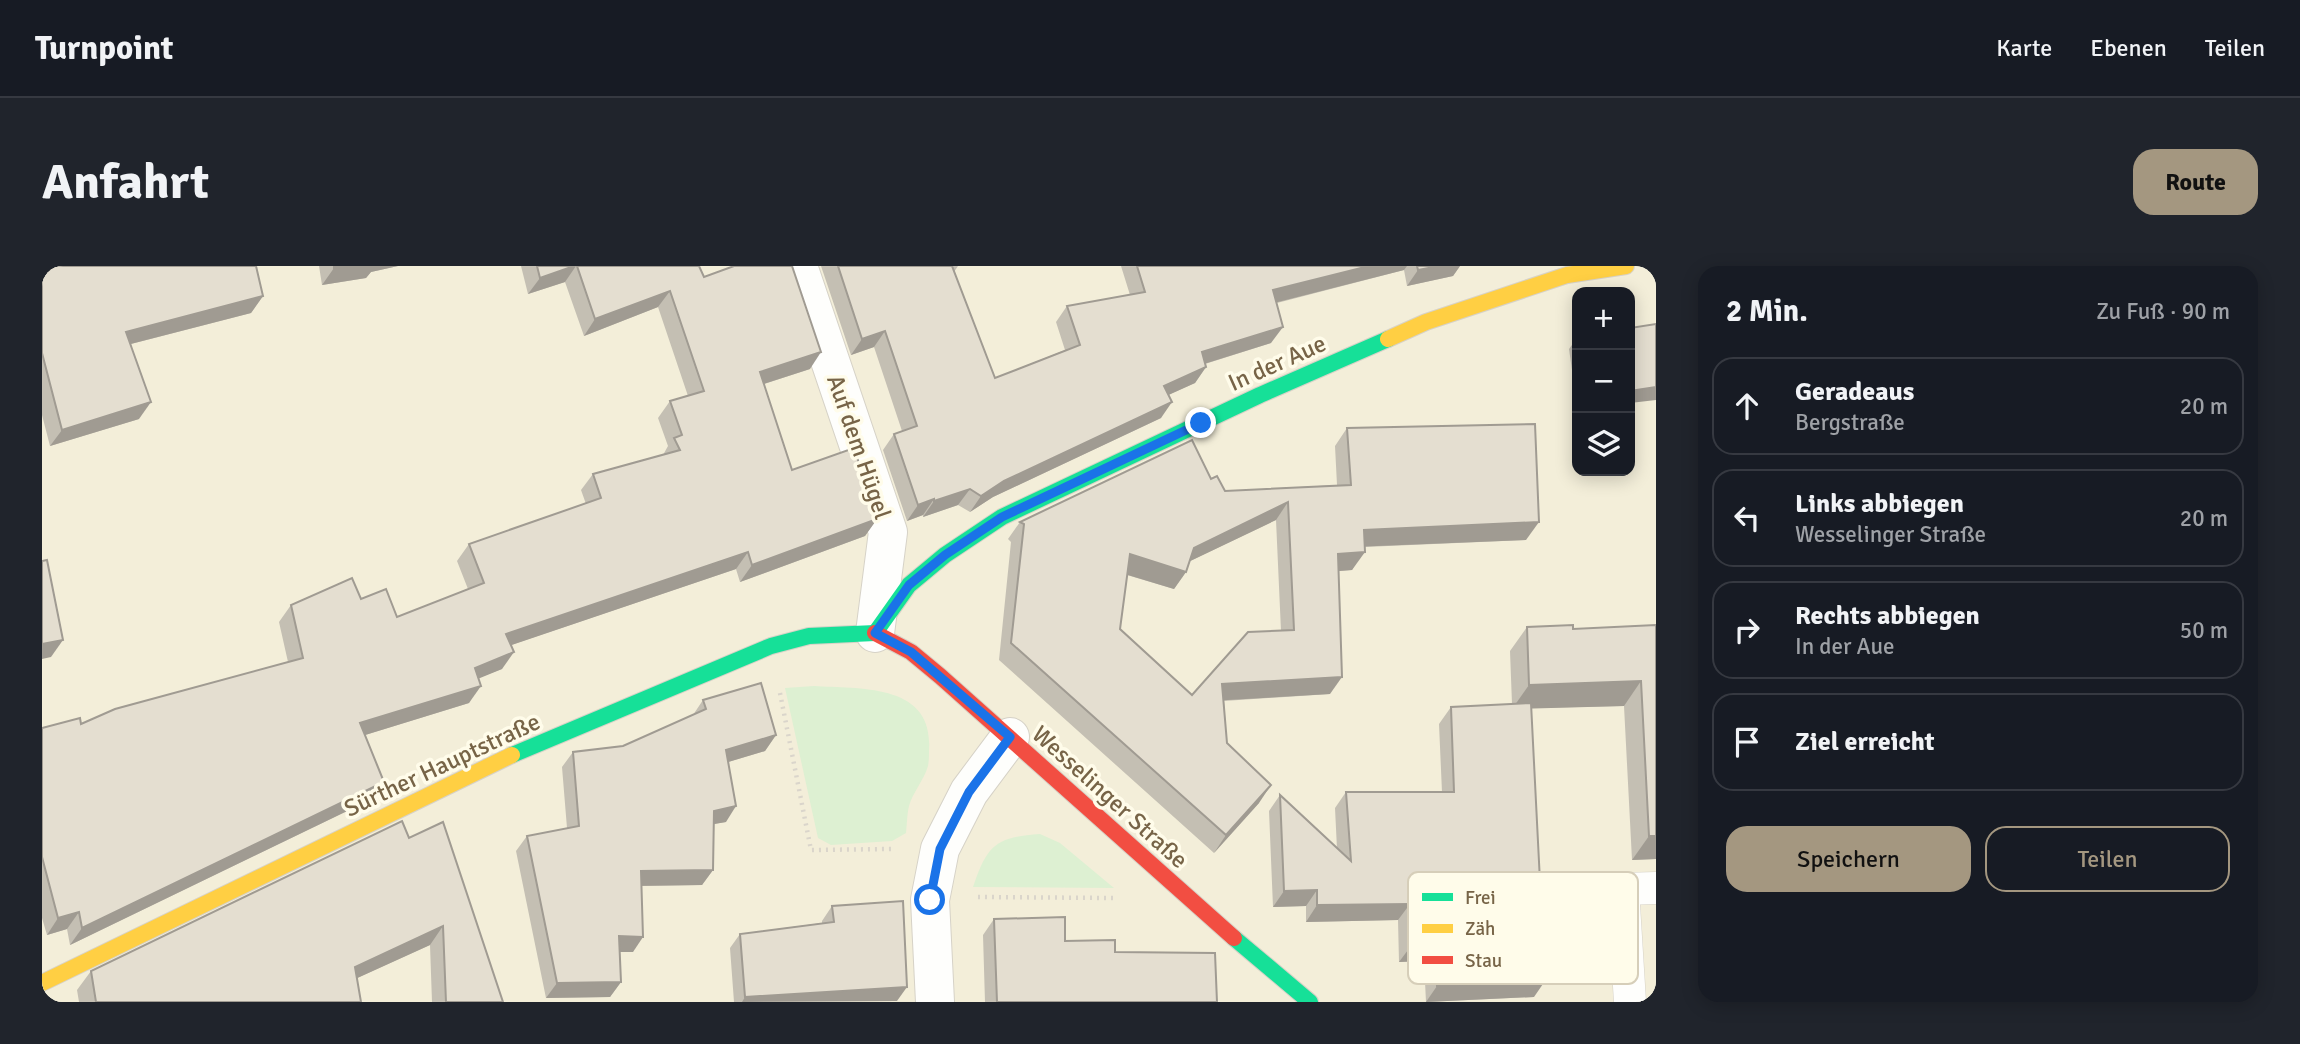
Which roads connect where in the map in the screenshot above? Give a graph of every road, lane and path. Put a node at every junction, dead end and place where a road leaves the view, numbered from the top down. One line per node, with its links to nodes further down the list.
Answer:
1 (798, 266): 3 (street, Auf dem Hügel)
2 (1626, 266): 3 (street, In der Aue)
3 (875, 633): 4 (street, Sürther Hauptstraße); 5 (street, Wesselinger Straße)
4 (771, 646): 6 (path); 11 (street, Sürther Hauptstraße)
5 (1010, 737): 6 (street); 10 (street, Wesselinger Straße)
6 (940, 849): 9 (street)
7 (1656, 888): 8 (lane)
8 (1638, 889)
9 (932, 896): 10 (path); 13 (street)
10 (1189, 899): 14 (street, Wesselinger Straße)
11 (42, 983)
12 (1629, 984): 15 (lane)
13 (935, 1002)
14 (1310, 1002)
15 (1630, 1002)

